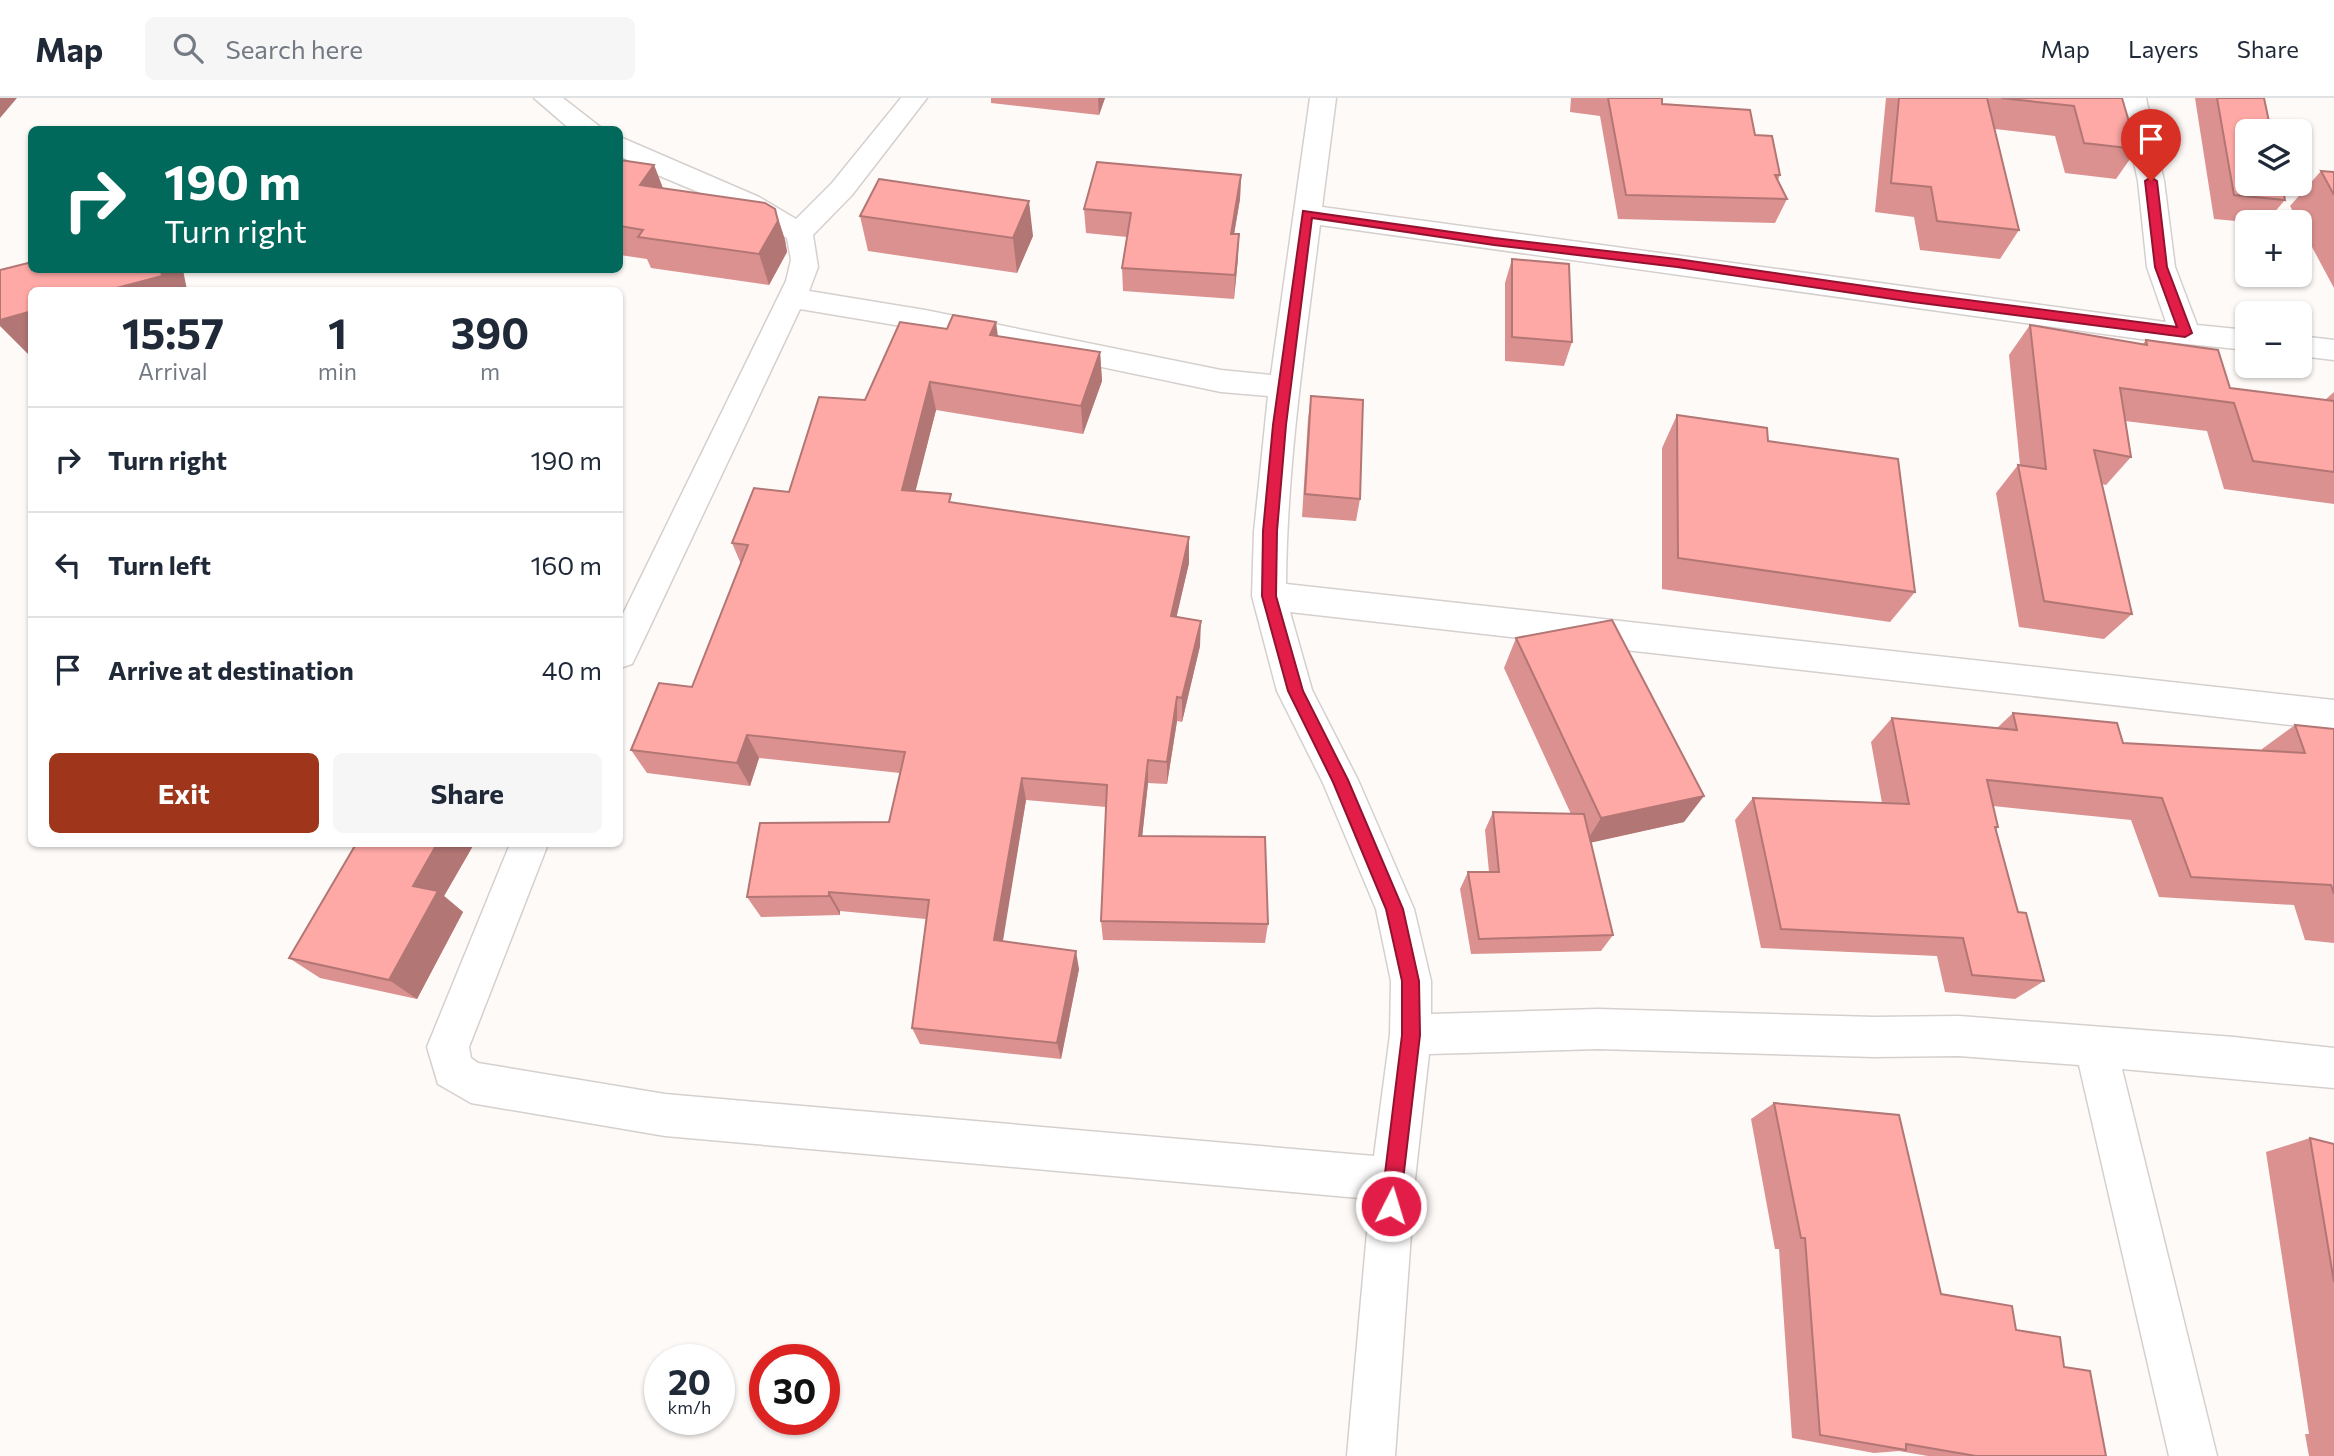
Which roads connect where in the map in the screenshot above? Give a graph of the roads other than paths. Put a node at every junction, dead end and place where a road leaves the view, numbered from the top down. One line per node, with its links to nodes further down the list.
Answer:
1 (547, 98): 5 (street)
2 (914, 98): 8 (street)
3 (1324, 98): 7 (street)
4 (2133, 98): 10 (street)
5 (584, 126)
6 (623, 147): 8 (street)
7 (1307, 214): 10 (street); 14 (street)
8 (799, 233): 9 (street)
9 (791, 298): 14 (street); 16 (street)
10 (2185, 333): 11 (street)
11 (2235, 339)
12 (2312, 347): 13 (street)
13 (2334, 350)
14 (1285, 387): 15 (street)
15 (1269, 596): 17 (street); 19 (street)
16 (623, 648)
17 (2334, 715)
18 (528, 847): 22 (street)
19 (1411, 1035): 20 (street); 22 (street)
20 (2096, 1048): 21 (street); 24 (street)
21 (2334, 1068)
22 (1393, 1179): 23 (street)
23 (1371, 1456)
24 (2193, 1456)

